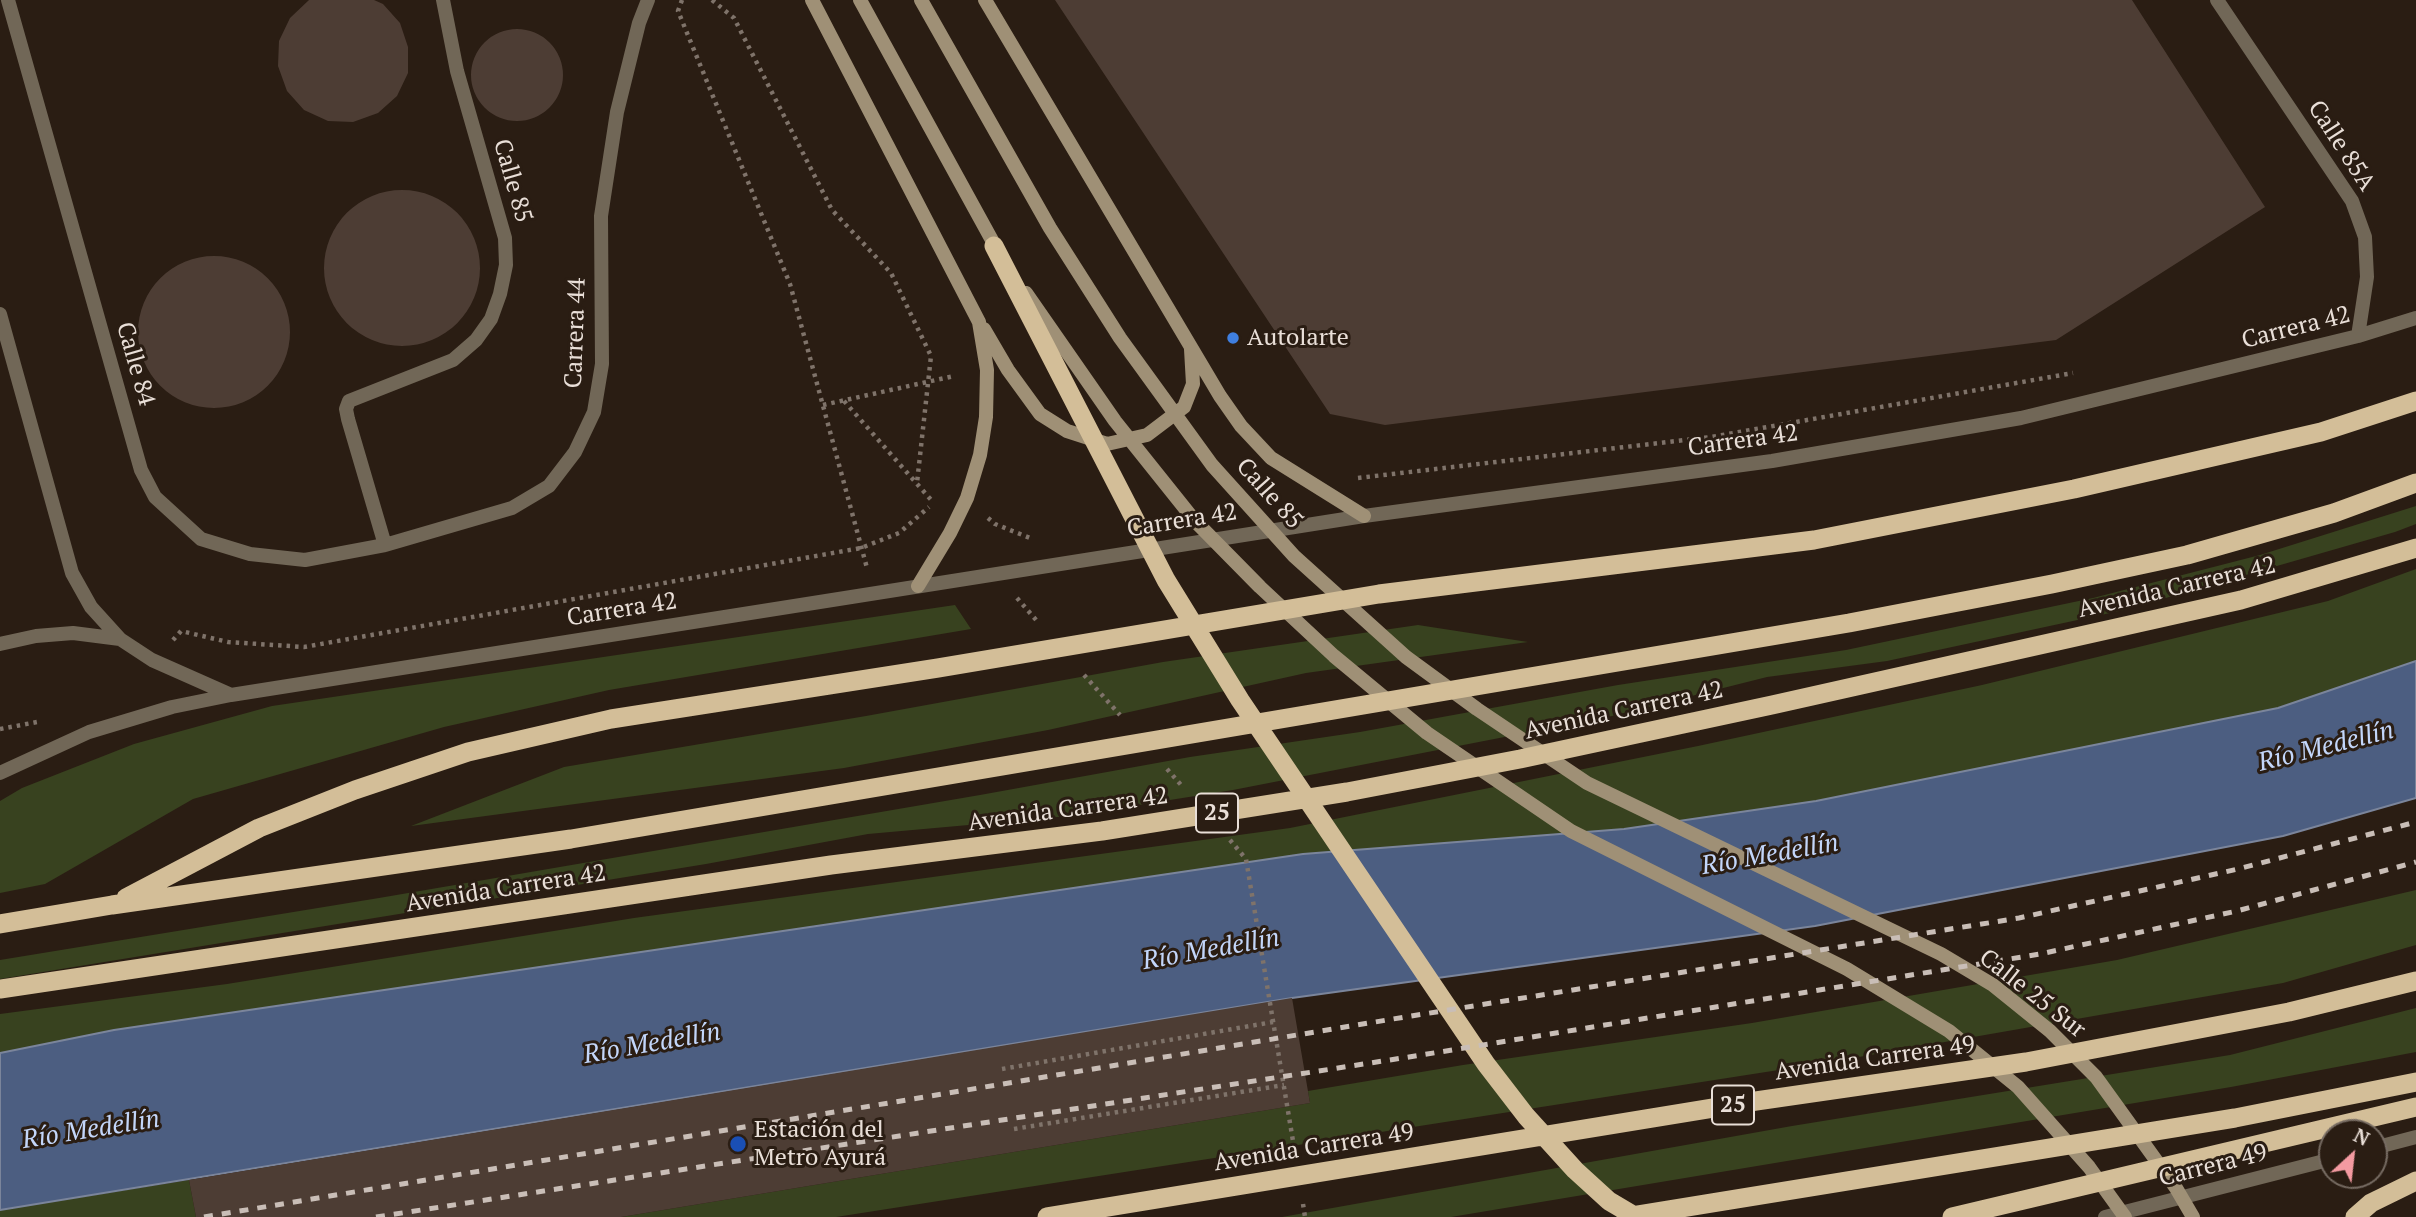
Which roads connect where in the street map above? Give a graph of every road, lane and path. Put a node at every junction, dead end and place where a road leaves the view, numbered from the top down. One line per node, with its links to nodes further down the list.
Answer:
1 (8, 0): 26 (street, Calle 84)
2 (443, 0): 26 (street, Calle 85)
3 (648, 0): 26 (street, Carrera 44)
4 (682, 0): 21 (path)
5 (712, 0): 19 (path)
6 (812, 0): 14 (main road)
7 (860, 0): 11 (main road)
8 (921, 0): 37 (main road, Calle 85)
9 (985, 0): 16 (main road)
10 (2217, 0): 15 (street, Calle 85A)
11 (994, 246): 57 (highway); 60 (main road)
12 (0, 314): 32 (street)
13 (2416, 318): 15 (street, Carrera 42)
14 (979, 322): 16 (main road); 29 (main road)
15 (2358, 336): 25 (street, Carrera 42)
16 (1191, 347): 25 (main road)
17 (2085, 371): 22 (path)
18 (954, 376): 19 (path)
19 (844, 401): 21 (path)
20 (2416, 401): 38 (highway)
21 (823, 405): 27 (path)
22 (1358, 478)
23 (2416, 483): 38 (highway, Avenida Carrera 42)
24 (935, 497): 27 (path)
25 (1364, 516): 29 (street, Carrera 42)
26 (385, 545)
27 (861, 548): 30 (path); 31 (path)
28 (2416, 548): 41 (highway, Avenida Carrera 42 / 25)
29 (918, 586): 30 (street, Carrera 42)
30 (873, 593): 34 (street, Carrera 42)
31 (181, 631)
32 (120, 639): 33 (street); 34 (street)
33 (0, 644)
34 (231, 695): 35 (street, Carrera 42)
35 (0, 773)
36 (1246, 859): 42 (path)
37 (1745, 859): 61 (main road, Calle 25 Sur)
38 (112, 905): 39 (highway, Avenida Carrera 42)
39 (0, 924)
40 (2416, 981): 54 (highway, Avenida Carrera 49 / 25)
41 (0, 989)
42 (1273, 1022): 43 (path); 45 (path)
43 (1002, 1069)
44 (2416, 1082): 56 (highway)
45 (1284, 1085): 47 (path); 50 (path)
46 (2416, 1107): 58 (highway)
47 (1014, 1129)
48 (2416, 1138): 49 (street)
49 (2388, 1145)
50 (1294, 1149)
51 (2318, 1163): 59 (street, Carrera 49)
52 (2416, 1181): 62 (highway)
53 (1303, 1203): 55 (path)
54 (1047, 1217)
55 (1305, 1217)
56 (1626, 1217)
57 (1636, 1217)
58 (1952, 1217)
59 (2105, 1217)
60 (2125, 1217)
61 (2193, 1217)
62 (2355, 1217)

